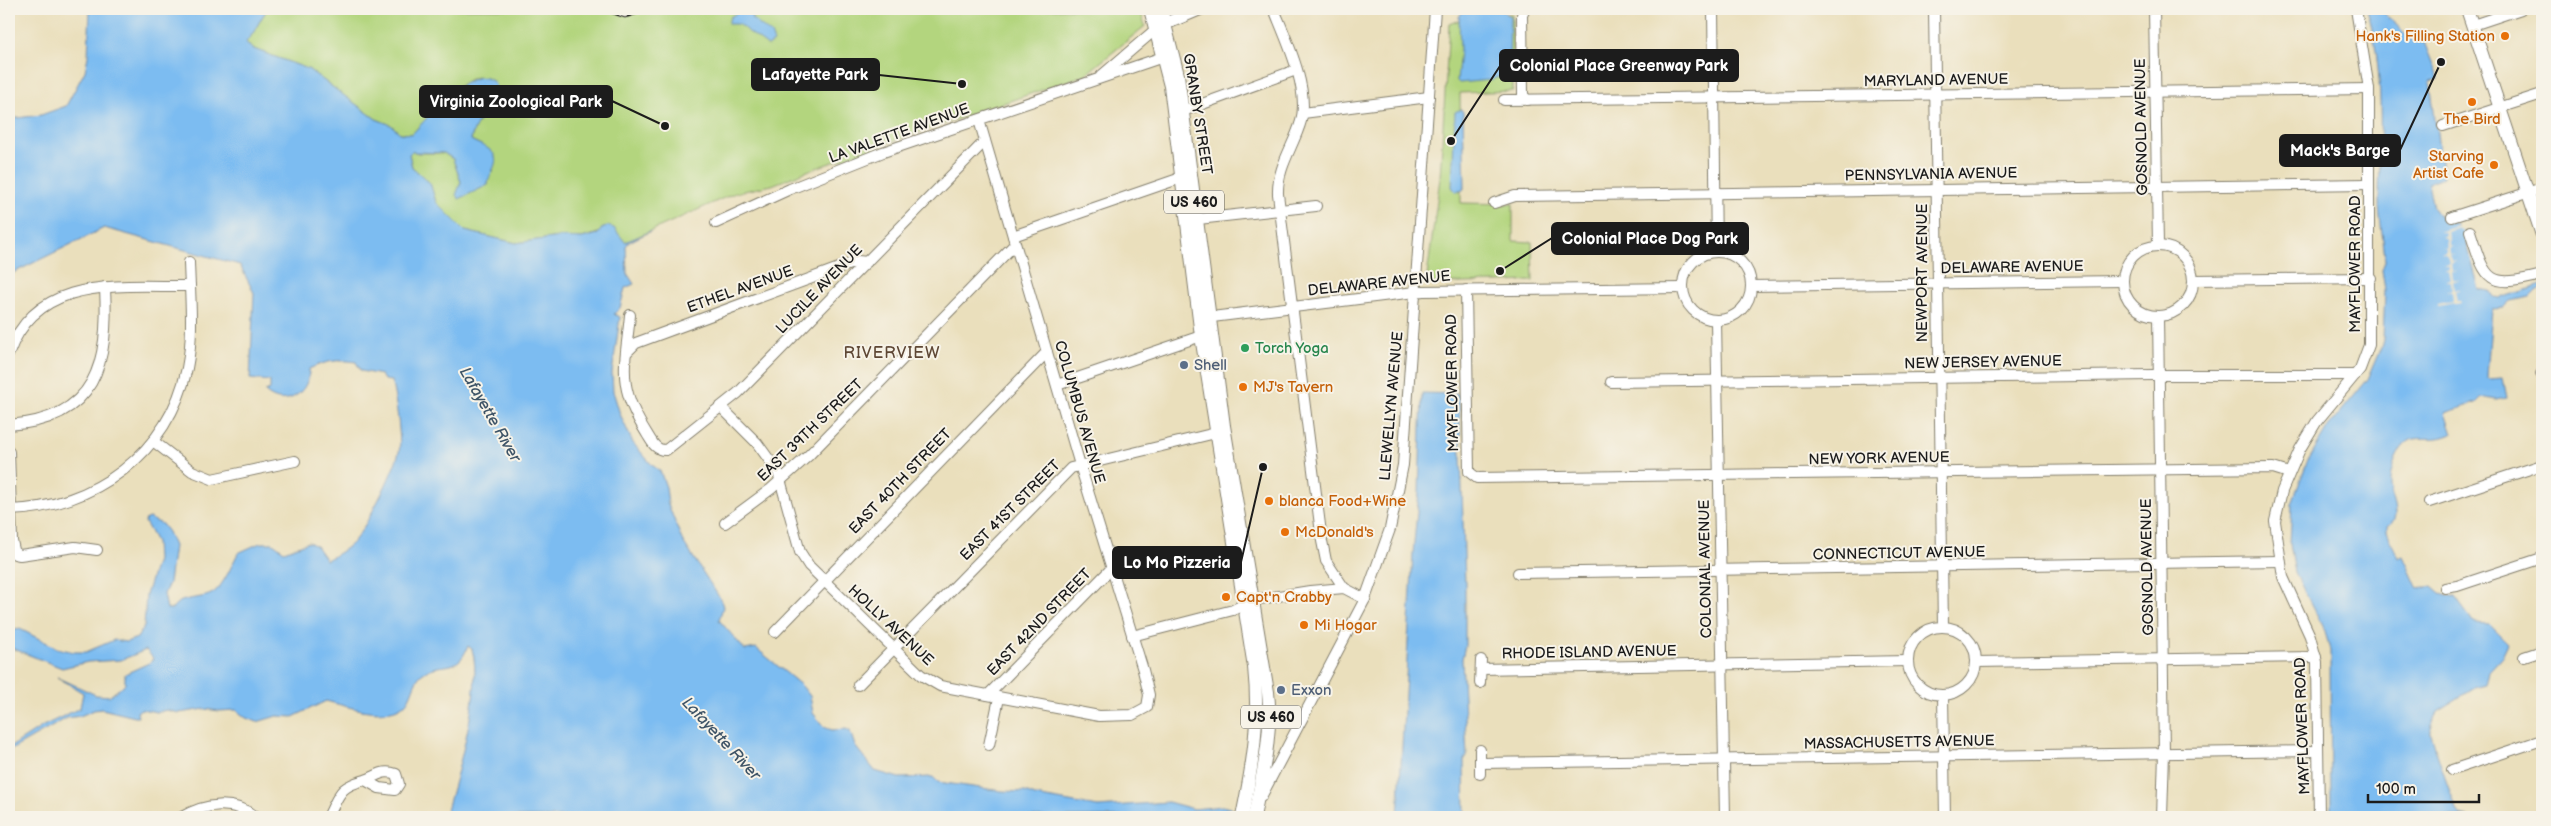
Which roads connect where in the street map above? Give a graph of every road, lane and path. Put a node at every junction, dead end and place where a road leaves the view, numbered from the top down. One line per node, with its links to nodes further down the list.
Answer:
1 (1150, 9): 14 (main road, GRANBY STREET / US 460)
2 (1161, 9): 14 (main road, GRANBY STREET / US 460)
3 (1200, 9): 14 (main road)
4 (1274, 9): 16 (street)
5 (1435, 9): 22 (street, LLEWELLYN AVENUE)
6 (1525, 9): 25 (street)
7 (1713, 9): 23 (street)
8 (1934, 9): 21 (street, NEWPORT AVENUE)
9 (2154, 9): 19 (street, GOSNOLD AVENUE)
10 (2356, 9): 18 (street, MAYFLOWER ROAD)
11 (2467, 9): 13 (main road)
12 (2522, 9): 13 (street)
13 (2472, 25): 26 (main road)
14 (1160, 26): 15 (main road, GRANBY STREET / US 460); 17 (street, LA VALETTE AVENUE); 27 (main road, GRANBY STREET / US 460)
15 (1163, 57): 17 (street, LA VALETTE AVENUE); 32 (main road, GRANBY STREET / US 460)
16 (1296, 70): 27 (street); 28 (street)
17 (1097, 80): 29 (street, LA VALETTE AVENUE)
18 (2368, 89): 19 (street, MARYLAND AVENUE); 33 (street, MAYFLOWER ROAD)
19 (2156, 91): 21 (street, MARYLAND AVENUE); 34 (street, GOSNOLD AVENUE)
20 (2542, 94): 26 (street)
21 (1935, 95): 23 (street, MARYLAND AVENUE); 36 (street, NEWPORT AVENUE)
22 (1429, 97): 28 (street); 62 (street, LLEWELLYN AVENUE)
23 (1714, 98): 25 (street, MARYLAND AVENUE); 37 (street)
24 (1504, 100): 25 (street, MARYLAND AVENUE)
25 (1527, 100)
26 (2500, 108): 30 (street); 38 (main road)
27 (1183, 111): 43 (main road, GRANBY STREET / US 460)
28 (1302, 113): 41 (street)
29 (979, 120): 31 (street, COLUMBUS AVENUE); 44 (street, LA VALETTE AVENUE)
30 (2443, 126)
31 (985, 141): 47 (street, COLUMBUS AVENUE); 51 (street, LUCILE AVENUE)
32 (1181, 178): 43 (main road, GRANBY STREET / US 460); 47 (street, EAST 39TH STREET)
33 (2369, 184): 34 (street, PENNSYLVANIA AVENUE); 53 (street, MAYFLOWER ROAD)
34 (2157, 185): 36 (street, PENNSYLVANIA AVENUE); 48 (street, GOSNOLD AVENUE)
35 (2542, 188): 38 (street)
36 (1936, 189): 37 (street, PENNSYLVANIA AVENUE); 56 (street, NEWPORT AVENUE)
37 (1715, 192): 39 (street, PENNSYLVANIA AVENUE); 49 (street)
38 (2528, 192): 42 (street); 46 (main road)
39 (1494, 203)
40 (1316, 206): 41 (street)
41 (1280, 210): 43 (street); 63 (street)
42 (2452, 217)
43 (1191, 220): 66 (main road, GRANBY STREET / US 460)
44 (716, 223)
45 (2470, 231): 52 (street)
46 (2542, 235)
47 (1014, 240): 71 (street, COLUMBUS AVENUE); 92 (street, EAST 39TH STREET)
48 (2158, 245): 54 (street); 55 (street)
49 (1716, 252): 58 (street); 60 (street)
50 (189, 262): 57 (street)
51 (867, 262): 70 (street, ETHEL AVENUE); 79 (street, LUCILE AVENUE)
52 (2542, 275)
53 (2371, 278): 54 (street); 74 (street, MAYFLOWER ROAD)
54 (2194, 280): 65 (street)
55 (2123, 281): 56 (street, DELAWARE AVENUE); 65 (street)
56 (1937, 283): 58 (street, DELAWARE AVENUE); 75 (street, NEWPORT AVENUE)
57 (190, 286): 59 (street); 82 (street)
58 (1751, 286): 67 (street)
59 (105, 287): 69 (street); 80 (street)
60 (1683, 288): 61 (street, DELAWARE AVENUE); 67 (street)
61 (1466, 290): 62 (street, DELAWARE AVENUE); 90 (street, MAYFLOWER ROAD)
62 (1416, 292): 63 (street, DELAWARE AVENUE); 107 (street, LLEWELLYN AVENUE)
63 (1292, 307): 66 (street, DELAWARE AVENUE); 105 (street)
64 (630, 315): 70 (street)
65 (2158, 316): 73 (street, GOSNOLD AVENUE)
66 (1203, 318): 68 (main road, GRANBY STREET / US 460)
67 (1716, 320): 76 (street, COLONIAL AVENUE)
68 (1206, 335): 78 (street); 81 (main road, GRANBY STREET / US 460)
69 (11, 340): 72 (street)
70 (627, 352): 79 (street, LUCILE AVENUE)
71 (1047, 352): 78 (street, COLUMBUS AVENUE); 104 (street, EAST 40TH STREET)
72 (9, 353)
73 (2159, 375): 74 (street, NEW JERSEY AVENUE); 75 (street, NEW JERSEY AVENUE); 87 (street, GOSNOLD AVENUE)
74 (2355, 376): 89 (street, MAYFLOWER ROAD)
75 (1938, 378): 76 (street, NEW JERSEY AVENUE); 88 (street, NEWPORT AVENUE)
76 (1717, 381): 77 (street, NEW JERSEY AVENUE); 91 (street, COLONIAL AVENUE)
77 (1611, 382)
78 (1057, 385): 85 (street, COLUMBUS AVENUE)
79 (722, 408): 92 (street, HOLLY AVENUE)
80 (9, 425)
81 (1220, 432): 85 (street, EAST 41ST STREET); 108 (main road, GRANBY STREET / US 460)
82 (154, 440): 84 (street); 94 (street)
83 (9, 452): 94 (street)
84 (295, 460)
85 (1080, 465): 101 (street, COLUMBUS AVENUE); 112 (street, EAST 41ST STREET)
86 (2542, 465): 93 (street)
87 (2160, 470): 88 (street, NEW YORK AVENUE); 89 (street, NEW YORK AVENUE); 99 (street, GOSNOLD AVENUE)
88 (1939, 473): 91 (street, NEW YORK AVENUE); 100 (street, NEWPORT AVENUE)
89 (2289, 473): 98 (street, MAYFLOWER ROAD)
90 (1470, 475): 91 (street, NEW YORK AVENUE)
91 (1719, 475): 102 (street, COLONIAL AVENUE)
92 (780, 481): 95 (street, EAST 39TH STREET); 104 (street, HOLLY AVENUE)
93 (2429, 502)
94 (10, 510): 96 (street)
95 (725, 523)
96 (97, 550)
97 (2542, 558): 106 (street)
98 (2280, 561): 99 (street, CONNECTICUT AVENUE); 115 (street, MAYFLOWER ROAD)
99 (2162, 563): 100 (street, CONNECTICUT AVENUE); 116 (street, GOSNOLD AVENUE)
100 (1941, 567): 102 (street, CONNECTICUT AVENUE); 109 (street, NEWPORT AVENUE)
101 (1111, 569): 111 (street, COLUMBUS AVENUE); 123 (street, EAST 42ND STREET)
102 (1720, 570): 103 (street, CONNECTICUT AVENUE); 119 (street, COLONIAL AVENUE)
103 (1518, 573)
104 (824, 581): 110 (street, EAST 40TH STREET); 112 (street, HOLLY AVENUE)
105 (1344, 588): 107 (street); 108 (street)
106 (2445, 588)
107 (1365, 599): 135 (street, LLEWELLYN AVENUE)
108 (1249, 602): 111 (street); 135 (main road, GRANBY STREET / US 460)
109 (1943, 628): 117 (street); 118 (street)
110 (775, 632)
111 (1132, 636): 125 (street, COLUMBUS AVENUE)
112 (894, 650): 121 (street, EAST 41ST STREET); 123 (street, HOLLY AVENUE)
113 (2542, 650): 114 (street)
114 (2524, 656)
115 (2316, 657): 116 (street); 129 (street, MAYFLOWER ROAD)
116 (2163, 659): 118 (street); 130 (street, GOSNOLD AVENUE)
117 (1908, 661): 119 (street, RHODE ISLAND AVENUE); 122 (street)
118 (1976, 662): 122 (street)
119 (1721, 665): 120 (street, RHODE ISLAND AVENUE); 132 (street, COLONIAL AVENUE)
120 (1480, 683)
121 (858, 685)
122 (1943, 695): 131 (street)
123 (988, 696): 124 (street, HOLLY AVENUE)
124 (999, 698): 125 (street, HOLLY AVENUE); 127 (street, EAST 42ND STREET)
125 (1142, 711)
126 (2542, 740): 133 (street)
127 (989, 745)
128 (1480, 750): 132 (street, MASSACHUSETTS AVENUE)
129 (2318, 751): 130 (street, MASSACHUSETTS AVENUE); 143 (street, MAYFLOWER ROAD)
130 (2164, 753): 131 (street, MASSACHUSETTS AVENUE); 142 (street, GOSNOLD AVENUE)
131 (1944, 756): 132 (street, MASSACHUSETTS AVENUE); 141 (street)
132 (1723, 759): 140 (street, COLONIAL AVENUE)
133 (2452, 770)
134 (365, 780): 138 (street)
135 (1252, 808): 139 (main road, GRANBY STREET / US 460)
136 (182, 817): 137 (street)
137 (256, 817)
138 (328, 817)
139 (1242, 817)
140 (1725, 817)
141 (1944, 817)
142 (2162, 817)
143 (2320, 817)

